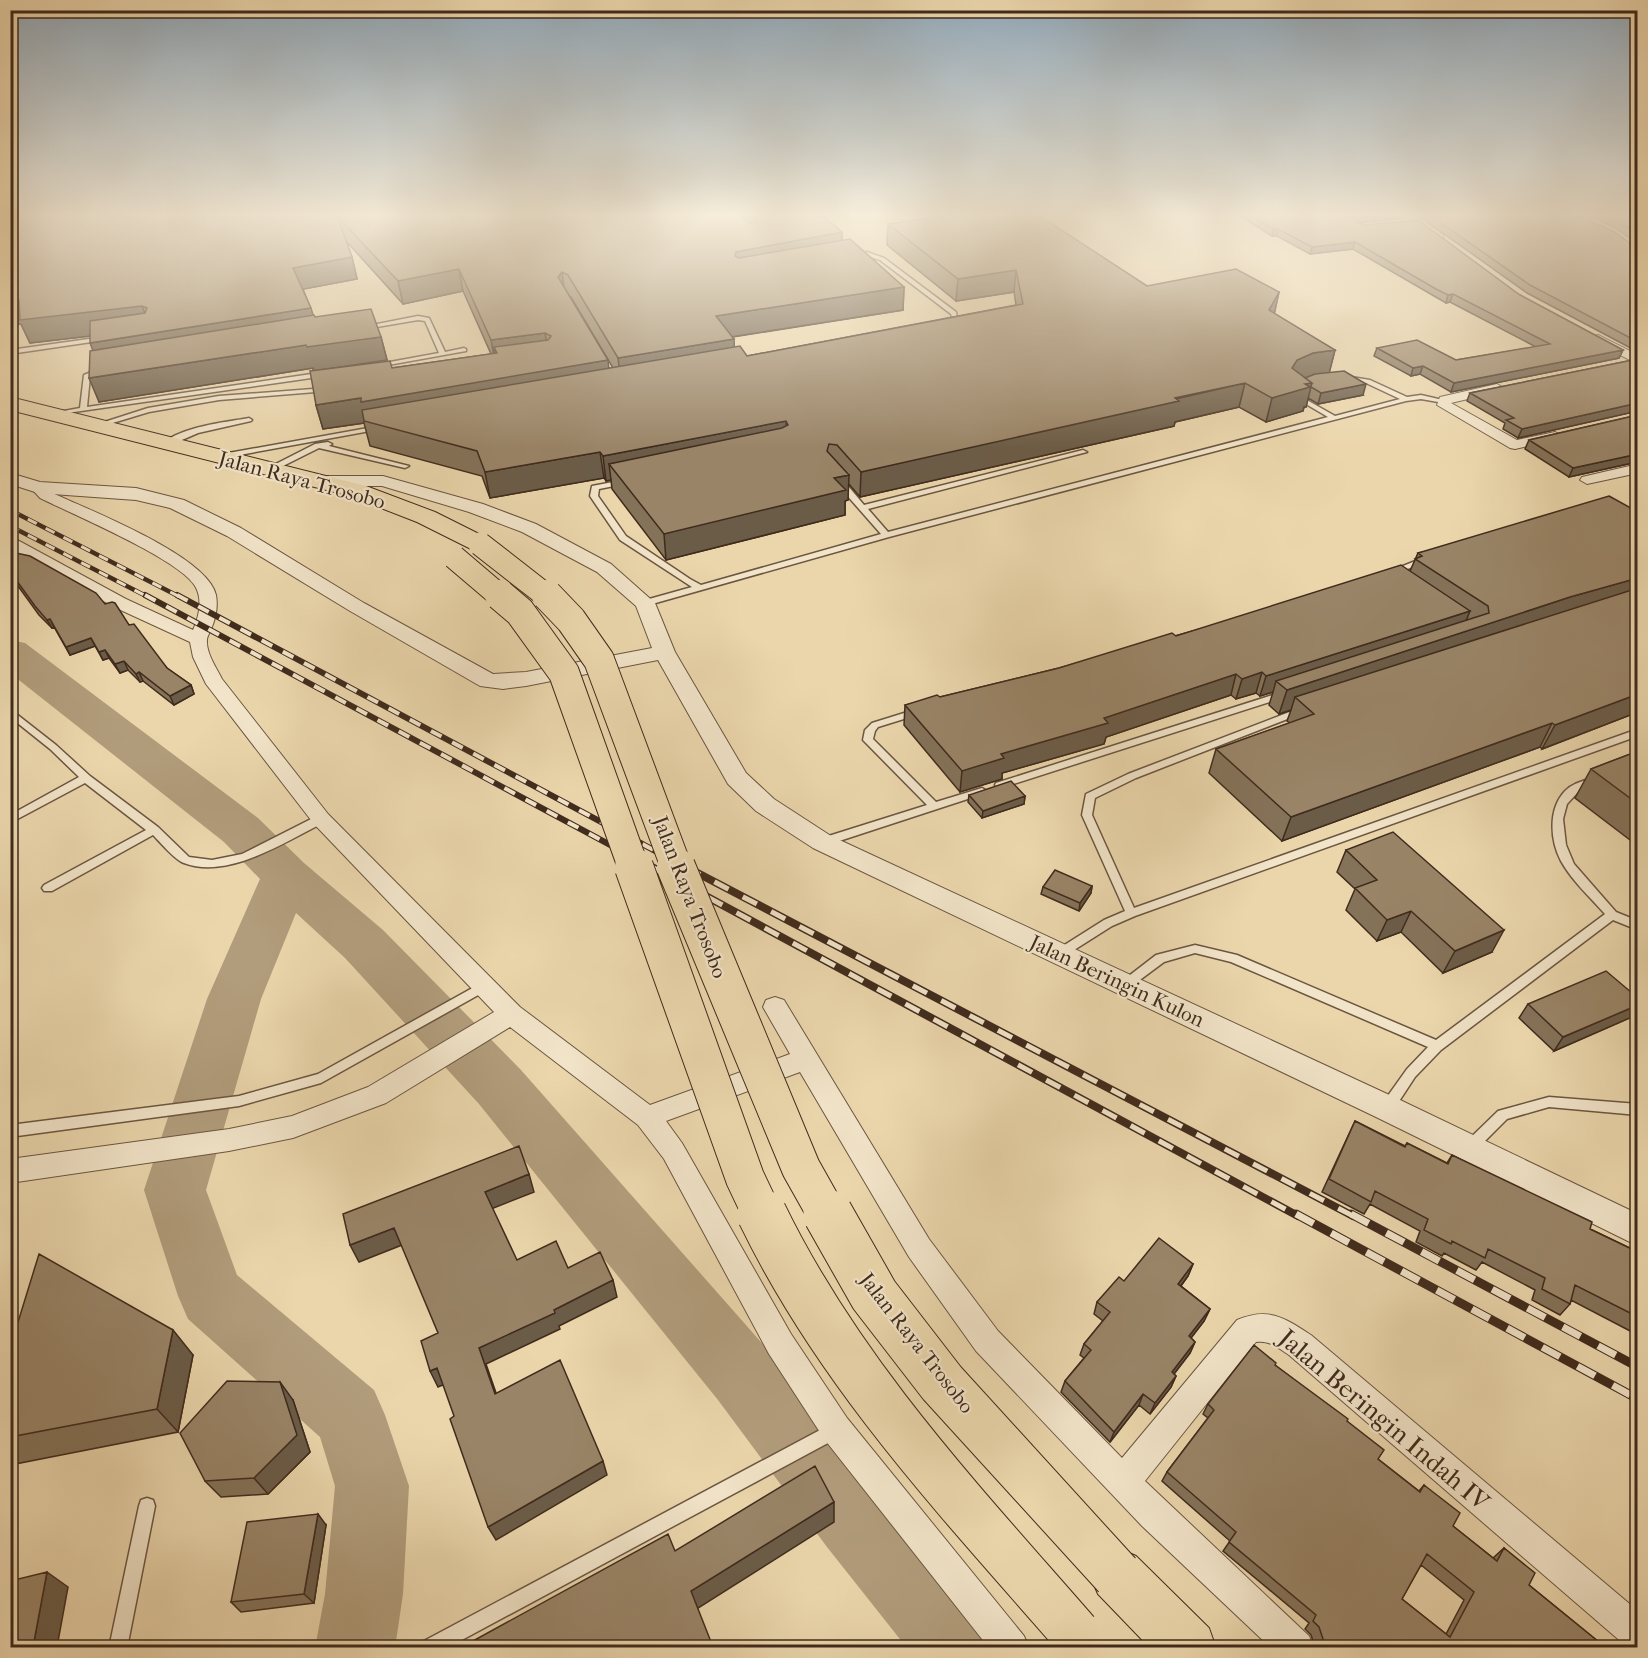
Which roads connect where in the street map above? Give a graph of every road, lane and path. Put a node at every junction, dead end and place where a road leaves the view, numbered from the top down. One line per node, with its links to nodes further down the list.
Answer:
1 (928, 293): 2 (lane)
2 (944, 325)
3 (360, 327): 8 (lane)
4 (1583, 331): 9 (street)
5 (115, 338): 7 (lane)
6 (464, 350): 8 (lane)
7 (10, 351)
8 (443, 354): 11 (lane)
9 (1638, 360): 10 (street)
10 (1614, 364)
11 (369, 367)
12 (106, 369): 21 (lane)
13 (334, 372): 21 (lane)
14 (1339, 378): 18 (lane)
15 (1509, 386): 19 (street)
16 (332, 390): 21 (lane)
17 (1290, 390): 23 (lane)
18 (1406, 399): 19 (lane); 23 (lane)
19 (1444, 401): 25 (street)
20 (10, 403): 21 (highway, Jalan Raya Trosobo)
21 (90, 417): 26 (highway, Jalan Raya Trosobo)
22 (10, 418): 42 (highway, Jalan Raya Trosobo)
23 (1334, 418): 40 (lane)
24 (249, 420): 26 (lane)
25 (1569, 432)
26 (165, 444): 29 (highway, Jalan Raya Trosobo)
27 (318, 446): 29 (lane); 30 (lane); 32 (lane)
28 (1083, 453): 39 (lane)
29 (217, 457): 32 (highway, Jalan Raya Trosobo)
30 (405, 466)
31 (1638, 468): 36 (street)
32 (268, 470): 37 (highway, Jalan Raya Trosobo)
33 (832, 473): 39 (lane)
34 (10, 478): 38 (street)
35 (632, 480): 45 (lane)
36 (1587, 480)
37 (317, 481): 42 (highway, Jalan Raya Trosobo); 46 (street)
38 (38, 487): 47 (street); 48 (street)
39 (863, 508): 40 (lane)
40 (886, 535): 45 (lane)
41 (10, 541): 47 (street)
42 (467, 551): 83 (highway, Jalan Raya Trosobo, bridge); 87 (highway, Jalan Raya Trosobo, bridge)
43 (1441, 554): 44 (lane)
44 (1397, 580)
45 (699, 586): 46 (lane)
46 (645, 603): 48 (street, Jalan Beringin Kulon)
47 (198, 639): 58 (street)
48 (664, 652): 60 (street, Jalan Beringin Kulon)
49 (1291, 692): 56 (lane)
50 (932, 708): 56 (lane)
51 (1309, 708): 62 (lane)
52 (10, 712): 55 (lane)
53 (1638, 732): 62 (lane)
54 (1609, 775): 63 (lane)
55 (86, 778): 57 (lane); 59 (lane)
56 (935, 807): 60 (lane)
57 (10, 820)
58 (315, 823): 59 (lane); 67 (street)
59 (154, 830): 61 (lane)
60 (822, 842): 65 (street, Jalan Beringin Kulon)
61 (48, 888)
62 (1131, 914): 65 (lane)
63 (1612, 915): 64 (lane); 70 (lane)
64 (1638, 926)
65 (1059, 954): 66 (street, Jalan Beringin Kulon)
66 (1125, 985): 70 (lane); 72 (street, Jalan Beringin Kulon)
67 (485, 986): 69 (street); 75 (lane)
68 (775, 1007): 71 (street)
69 (511, 1014): 74 (street); 77 (street)
70 (1437, 1046): 72 (lane)
71 (806, 1059): 74 (street); 80 (street)
72 (1387, 1108): 76 (street, Jalan Beringin Kulon)
73 (1638, 1110): 76 (lane)
74 (647, 1118): 79 (street)
75 (10, 1131)
76 (1468, 1148): 78 (street, Jalan Beringin Kulon)
77 (10, 1171)
78 (1638, 1231)
79 (836, 1429): 85 (lane); 86 (street)
80 (1123, 1482): 82 (street, Jalan Beringin Indah IV); 88 (street)
81 (147, 1506): 84 (lane)
82 (1638, 1634)
83 (1082, 1640)
84 (118, 1647)
85 (428, 1647)
86 (1012, 1647)
87 (1190, 1647)
88 (1297, 1647)

